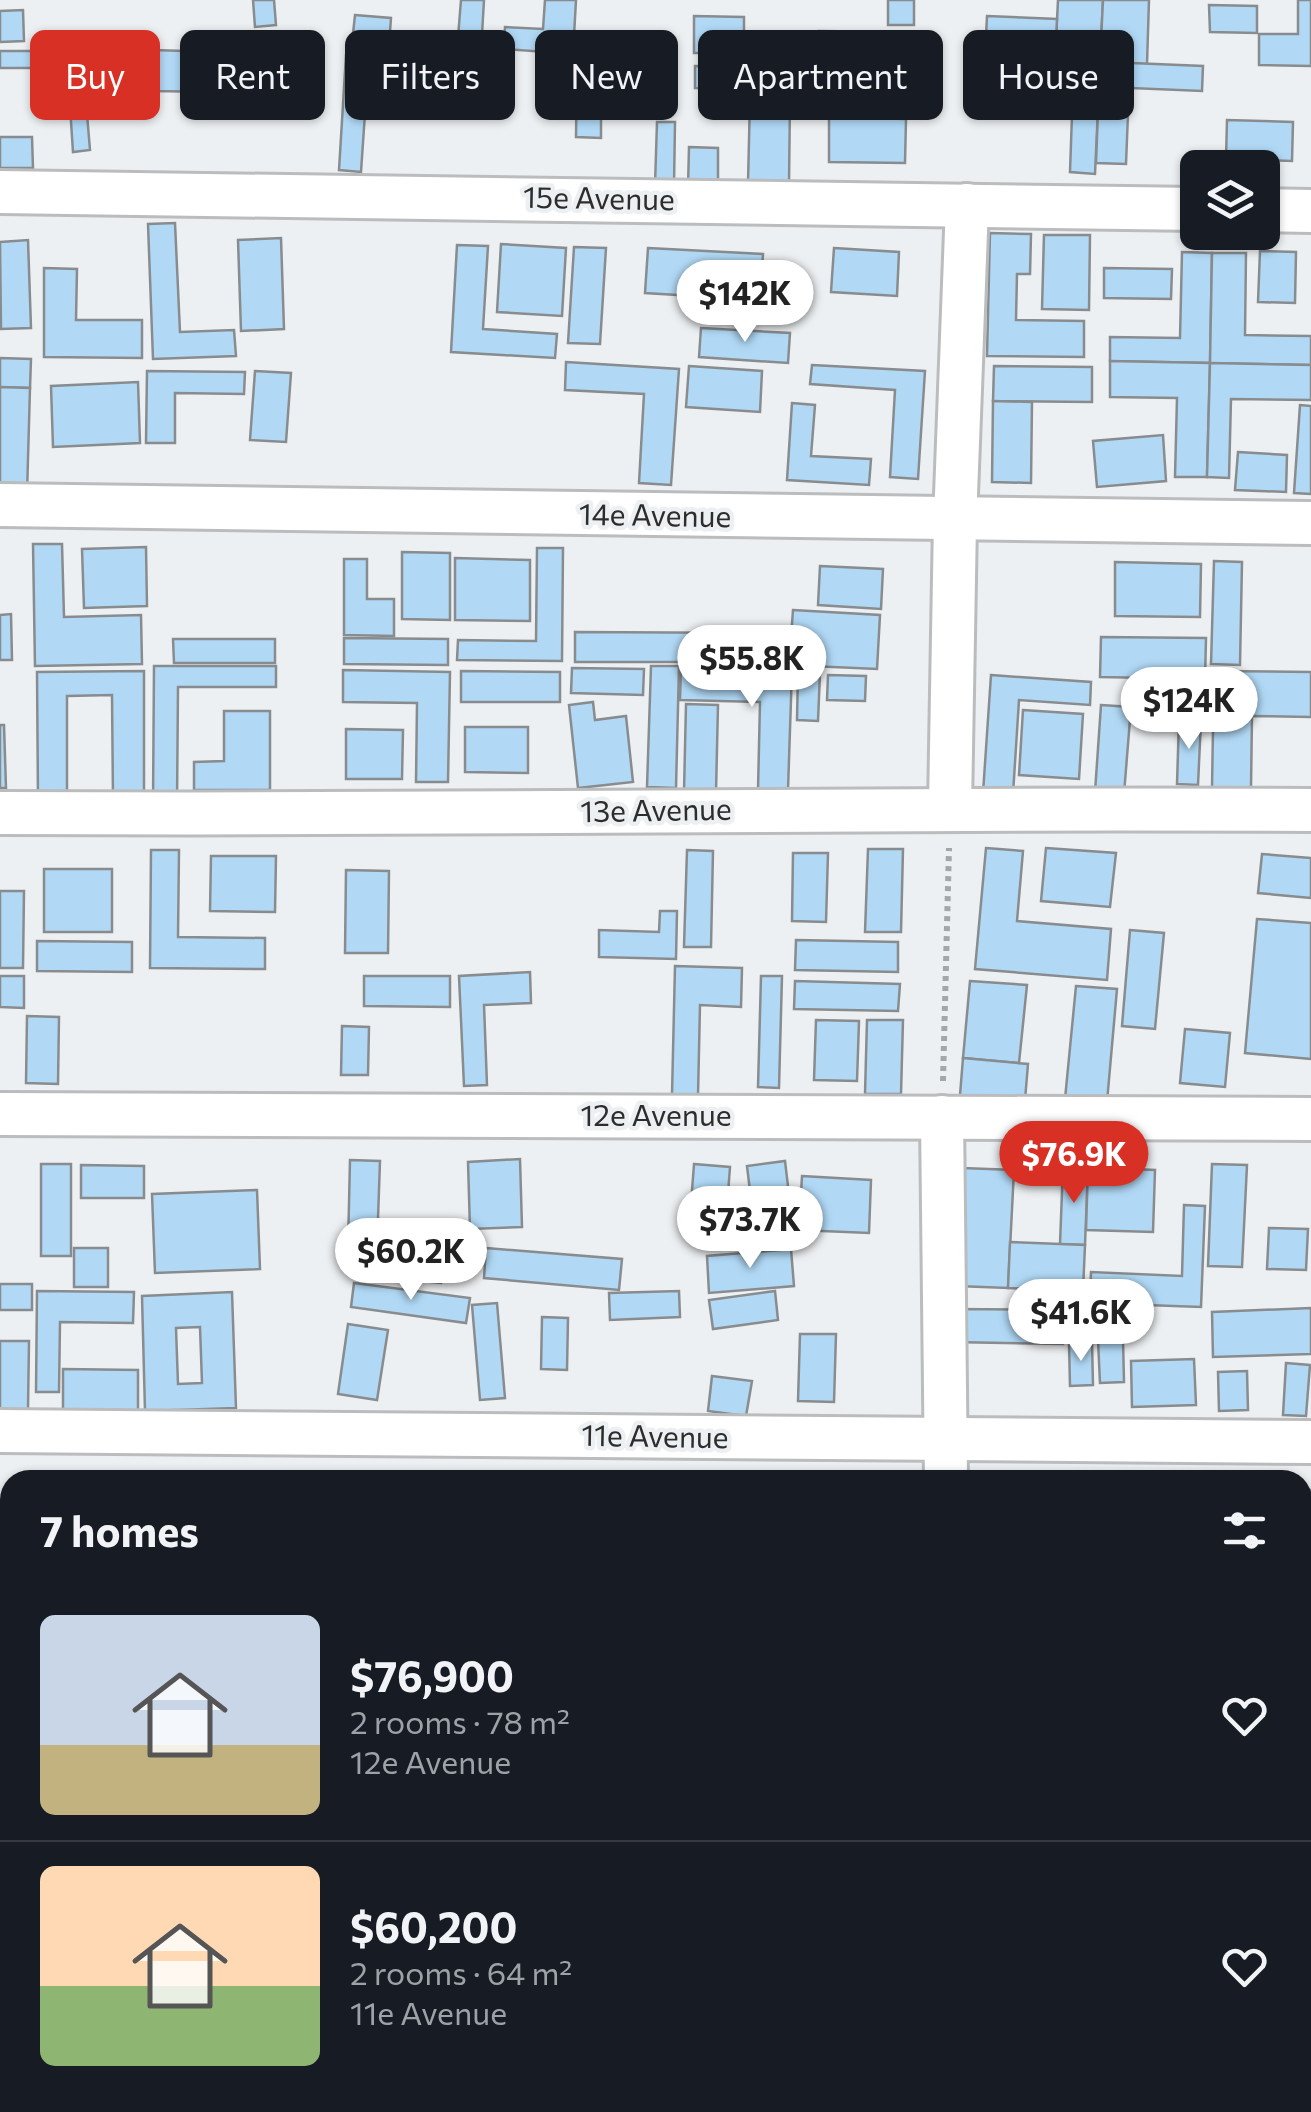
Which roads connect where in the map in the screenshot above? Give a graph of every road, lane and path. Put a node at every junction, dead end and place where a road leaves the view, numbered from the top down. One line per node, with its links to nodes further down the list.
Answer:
1 (0, 192): 2 (street, 15e Avenue)
2 (968, 204): 3 (street, 15e Avenue); 7 (street)
3 (1180, 209)
4 (1280, 210): 5 (street)
5 (1311, 211)
6 (0, 505): 7 (street, 14e Avenue)
7 (954, 521): 8 (street, 14e Avenue); 9 (street)
8 (1311, 524)
9 (950, 807): 10 (street, 13e Avenue); 11 (street, 13e Avenue); 13 (path)
10 (1311, 810)
11 (0, 813)
12 (0, 1114): 13 (street, 12e Avenue)
13 (942, 1117): 14 (street, 12e Avenue); 17 (street)
14 (1311, 1118)
15 (0, 1431): 17 (street, 11e Avenue)
16 (1311, 1442): 17 (street, 11e Avenue)
17 (945, 1460)

